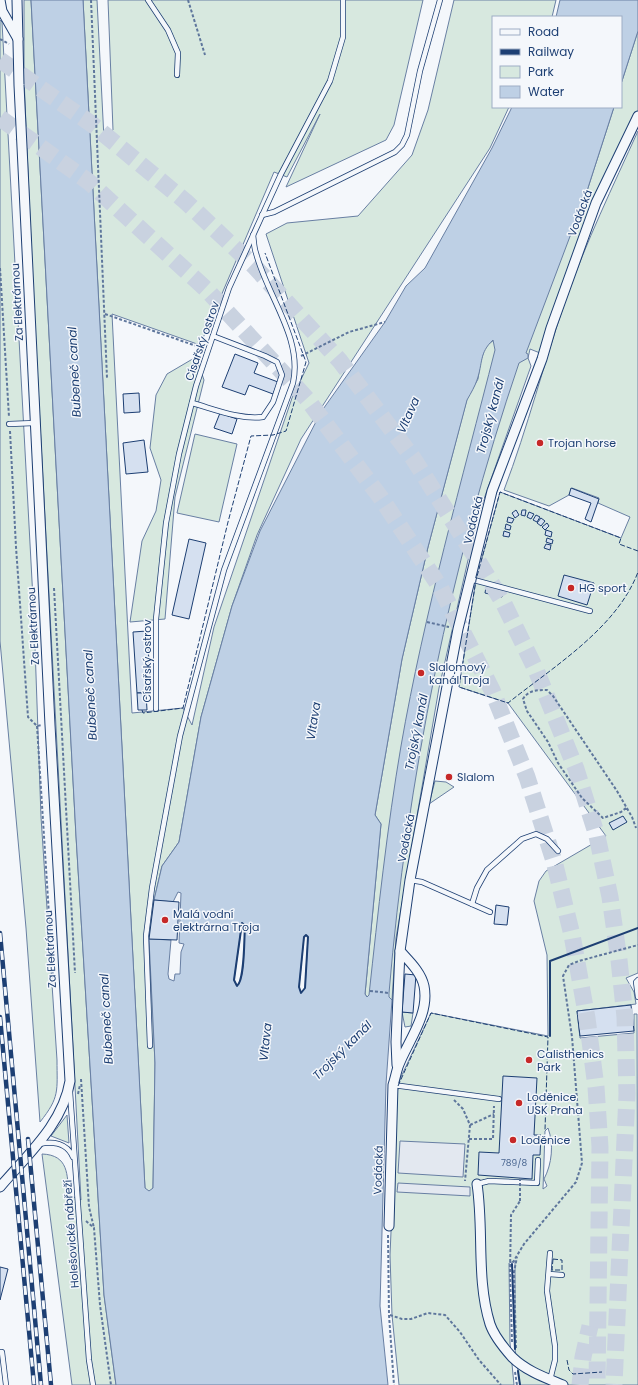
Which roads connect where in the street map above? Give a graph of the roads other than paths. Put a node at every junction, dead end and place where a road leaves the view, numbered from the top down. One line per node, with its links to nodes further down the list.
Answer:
1 (0, 0): 6 (street, Za Elektrárnou)
2 (18, 0): 6 (street, Za Elektrárnou)
3 (148, 0): 7 (lane)
4 (342, 0): 9 (lane, Císařský ostrov)
5 (440, 0): 9 (lane)
6 (18, 40): 13 (street, Za Elektrárnou)
7 (177, 75)
8 (638, 116): 15 (street, Vodácká)
9 (262, 215): 10 (lane, Císařský ostrov)
10 (253, 235): 11 (lane, Císařský ostrov); 25 (lane)
11 (213, 336): 12 (lane, Císařský ostrov); 12 (lane)
12 (192, 403): 17 (lane, Císařský ostrov)
13 (35, 423): 14 (lane); 27 (street, Za Elektrárnou)
14 (9, 424)
15 (470, 579): 16 (lane); 19 (street, Vodácká)
16 (590, 612)
17 (156, 709)
18 (558, 851): 20 (lane)
19 (410, 880): 20 (lane); 22 (street, Vodácká)
20 (472, 904): 21 (lane)
21 (490, 912)
22 (400, 951): 26 (street, Vodácká); 26 (street, Vodácká)
23 (638, 980): 24 (lane)
24 (638, 997)
25 (150, 1046)
26 (397, 1068): 28 (street, Vodácká)
27 (70, 1081): 30 (street, Za Elektrárnou); 31 (lane, Holešovické nábřeží)
28 (393, 1085): 29 (lane); 35 (street, Vodácká)
29 (497, 1099)
30 (34, 1147): 31 (lane); 34 (street, Za Elektrárnou)
31 (74, 1159): 42 (lane, Holešovické nábřeží)
32 (538, 1160): 33 (lane)
33 (477, 1184): 40 (street)
34 (0, 1187)
35 (389, 1226)
36 (550, 1253): 37 (lane)
37 (549, 1274): 38 (lane); 40 (lane)
38 (562, 1275)
39 (0, 1352): 41 (lane)
40 (550, 1380): 43 (street)
41 (6, 1385)
42 (93, 1385)
43 (563, 1385)

